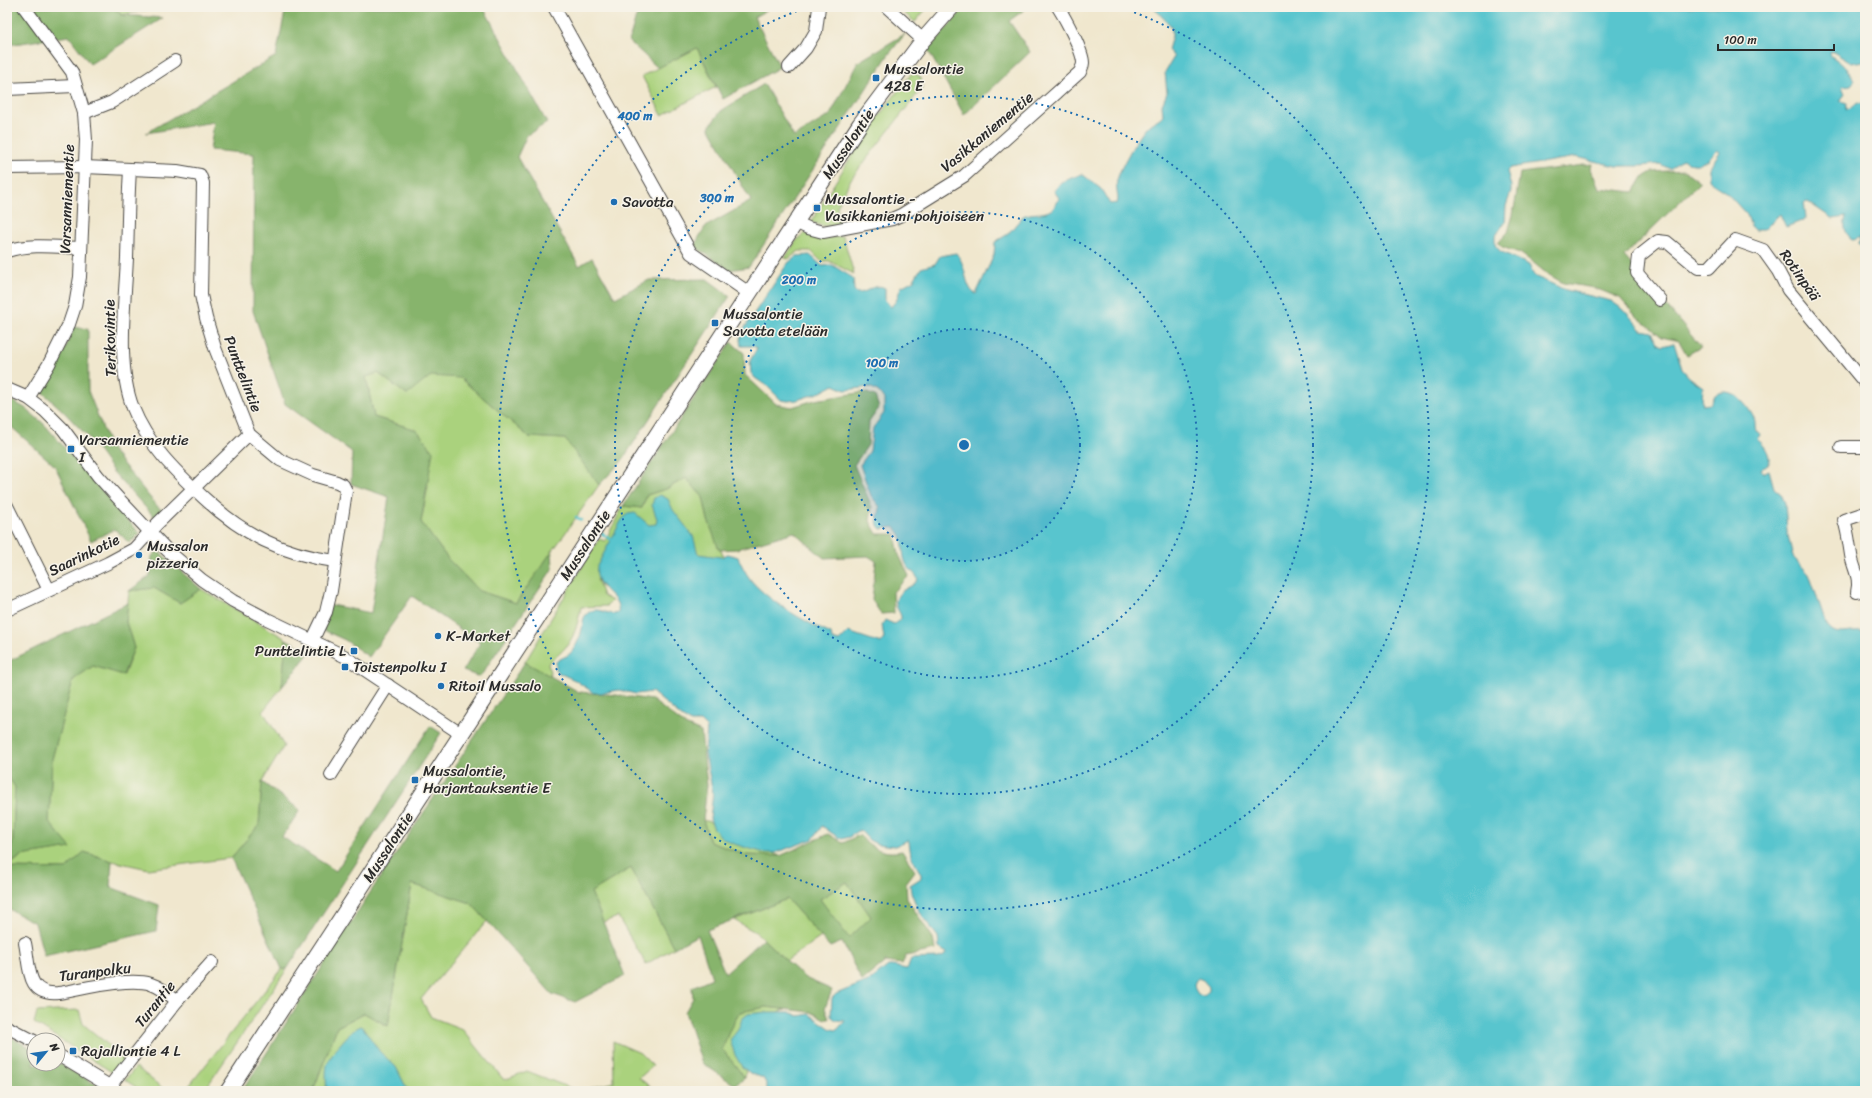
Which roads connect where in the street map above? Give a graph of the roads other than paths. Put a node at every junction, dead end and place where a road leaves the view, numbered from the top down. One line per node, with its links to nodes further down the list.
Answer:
1 (24, 7): 10 (street, Varsanniementie)
2 (554, 7): 19 (street)
3 (819, 7): 9 (street)
4 (887, 7): 7 (street)
5 (952, 7): 7 (main road, Mussalontie)
6 (1058, 7): 16 (street, Vasikkaniementie)
7 (923, 40): 16 (main road, Mussalontie)
8 (175, 61): 12 (street)
9 (789, 68)
10 (75, 86): 11 (street); 12 (street, Varsanniementie)
11 (7, 89)
12 (84, 113): 13 (street, Varsanniementie)
13 (84, 167): 14 (street, Punttelintie); 15 (street, Punttelintie); 17 (street, Varsanniementie)
14 (7, 168)
15 (130, 170): 24 (street, Punttelintie); 27 (street, Terikovintie)
16 (795, 222): 19 (main road, Mussalontie)
17 (80, 248): 18 (street); 23 (street, Varsanniementie)
18 (7, 251)
19 (749, 293): 37 (main road, Mussalontie)
20 (1660, 300): 21 (street, Rotinpää)
21 (1865, 383)
22 (7, 389): 23 (street)
23 (28, 398): 30 (street)
24 (250, 434): 27 (street, Saarinkotie); 31 (street, Punttelintie)
25 (1841, 447): 26 (street)
26 (1865, 447)
27 (194, 488): 30 (street, Saarinkotie); 31 (street, Terikovintie)
28 (7, 506): 32 (street, Saarinkotie)
29 (1865, 513): 33 (street)
30 (150, 532): 32 (street, Saarinkotie); 35 (street)
31 (335, 561): 35 (street, Punttelintie)
32 (49, 590): 34 (street, Saarinkotie)
33 (1857, 592)
34 (7, 610)
35 (313, 639): 36 (street)
36 (388, 685): 37 (street); 38 (street)
37 (461, 734): 46 (main road, Mussalontie)
38 (331, 775)
39 (25, 943): 41 (street, Turanpolku)
40 (212, 962): 41 (street, Turantie)
41 (177, 1001): 45 (street, Turantie)
42 (7, 1027): 43 (street)
43 (26, 1037)
44 (66, 1060): 45 (street)
45 (111, 1090)
46 (228, 1091)

